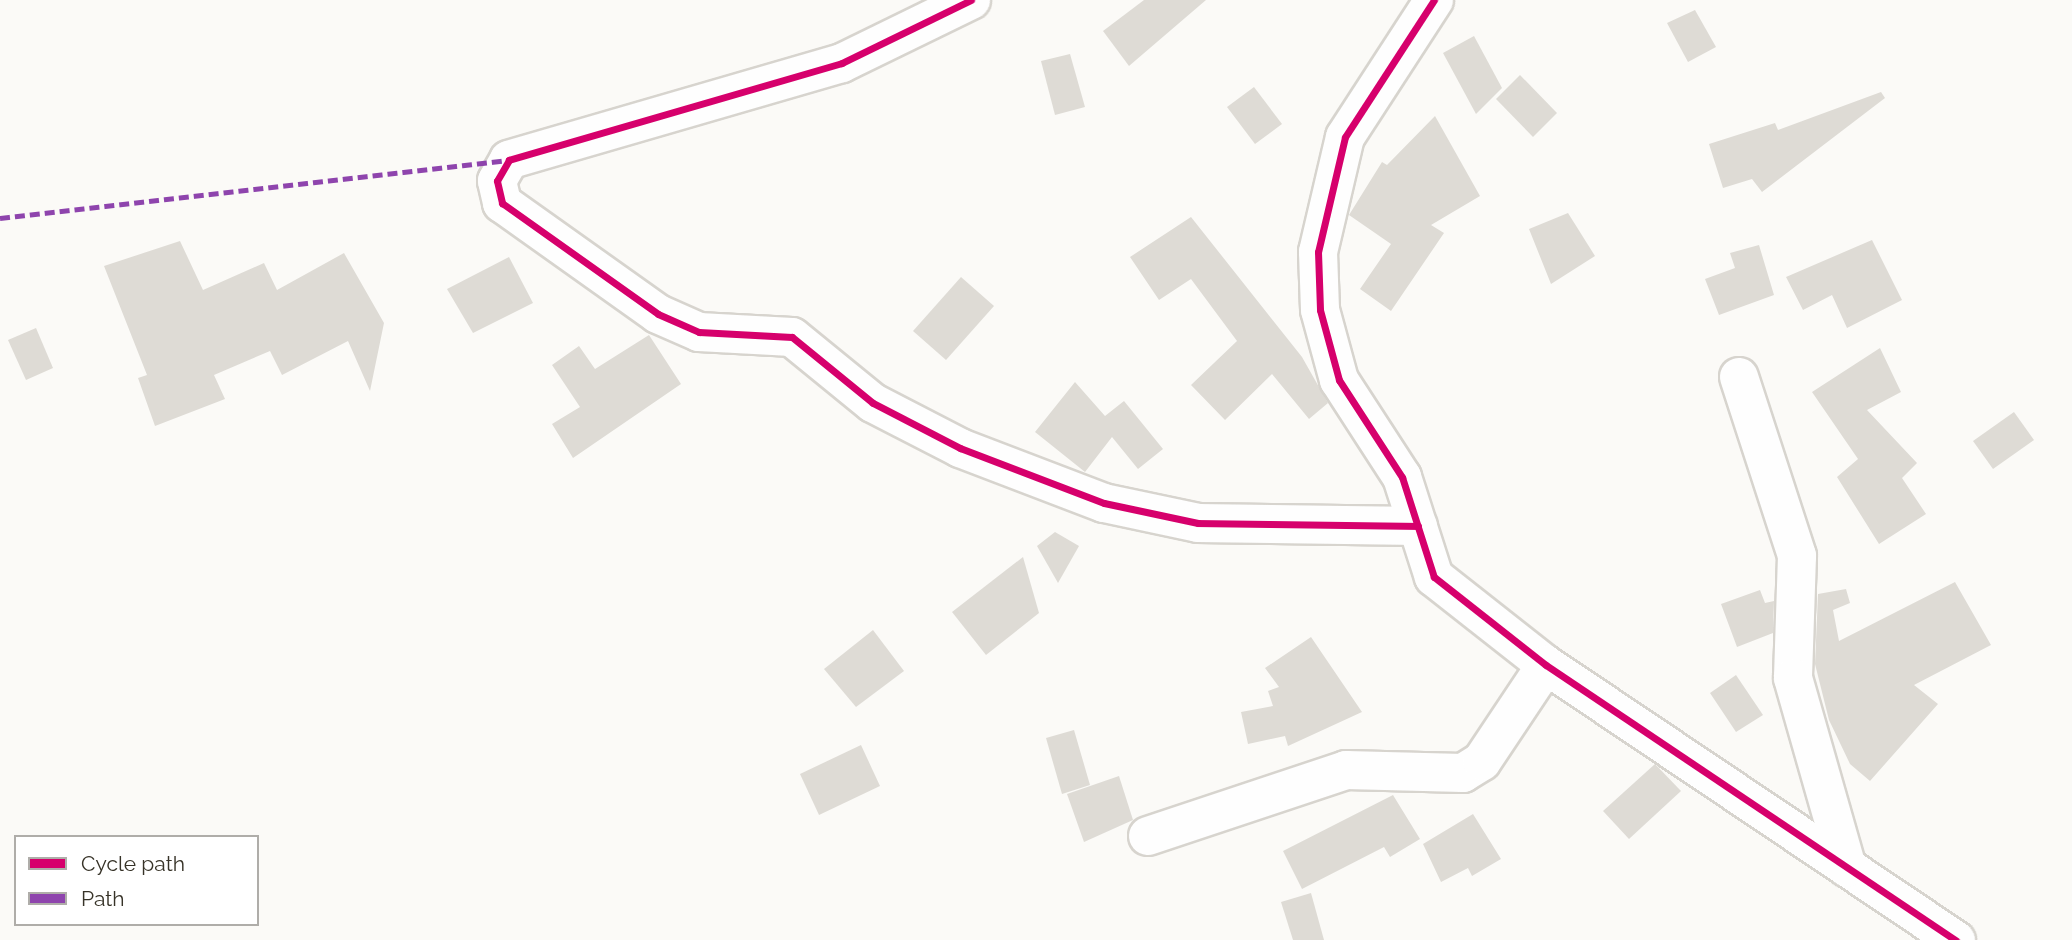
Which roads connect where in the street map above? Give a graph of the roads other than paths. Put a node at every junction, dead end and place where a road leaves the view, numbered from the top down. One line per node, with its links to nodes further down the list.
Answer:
1 (971, 0): 4 (street)
2 (1433, 0): 4 (street)
3 (1739, 377): 7 (street)
4 (1418, 526): 5 (street)
5 (1546, 665): 6 (street); 7 (street)
6 (1148, 836)
7 (1847, 867): 8 (street)
8 (1956, 940)

